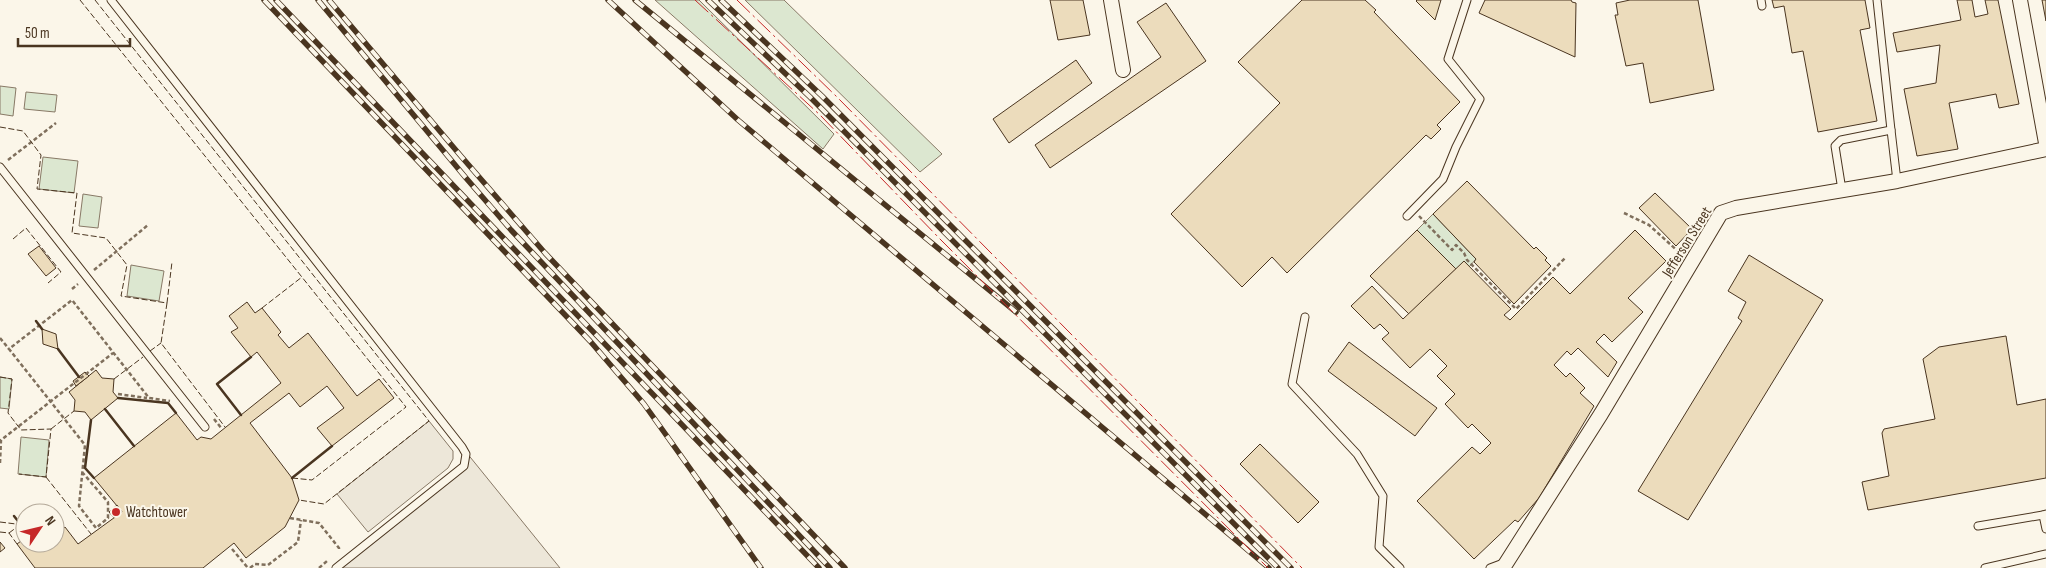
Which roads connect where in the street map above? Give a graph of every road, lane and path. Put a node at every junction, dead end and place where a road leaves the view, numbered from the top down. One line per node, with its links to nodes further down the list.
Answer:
1 (111, 0): 48 (lane)
2 (1111, 0): 6 (street)
3 (1467, 0): 15 (lane)
4 (1877, 0): 8 (lane)
5 (2020, 0): 9 (street)
6 (1123, 70)
7 (56, 123): 11 (path)
8 (1891, 130): 13 (lane); 14 (lane)
9 (2046, 143)
10 (2046, 149): 13 (street, Jefferson Street)
11 (6, 162)
12 (0, 167): 31 (lane)
13 (1897, 181): 14 (street, Jefferson Street)
14 (1842, 190): 20 (street, Jefferson Street)
15 (1413, 210): 17 (lane); 19 (path)
16 (1624, 213): 20 (path)
17 (1407, 216)
18 (148, 225): 21 (path)
19 (1565, 258)
20 (1692, 263): 45 (street, Jefferson Street)
21 (94, 270)
22 (79, 283): 23 (path)
23 (72, 289)
24 (1305, 318): 49 (lane)
25 (0, 338): 26 (path)
26 (9, 350): 27 (path); 30 (path)
27 (113, 353): 29 (path); 30 (path)
28 (118, 394): 29 (path)
29 (149, 398): 31 (path)
30 (51, 403): 33 (path); 35 (path)
31 (186, 403): 32 (lane)
32 (205, 427)
33 (1, 439): 34 (path)
34 (0, 464)
35 (82, 472): 35 (path)
36 (2045, 514): 39 (lane); 40 (lane)
37 (290, 518): 38 (path)
38 (301, 520): 42 (path); 46 (path)
39 (1978, 526)
40 (2046, 529)
41 (232, 549): 46 (path)
42 (338, 552)
43 (2046, 554): 51 (lane)
44 (332, 558): 47 (path)
45 (1505, 565): 50 (lane)
46 (249, 568)
47 (318, 568)
48 (336, 568)
49 (1400, 568)
50 (1490, 568)
51 (1985, 568)

